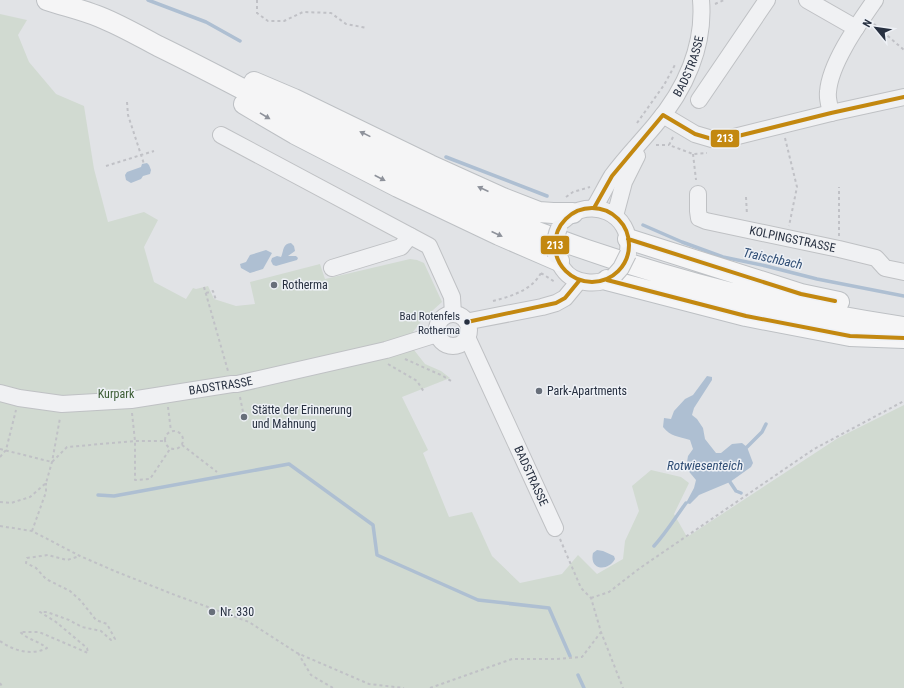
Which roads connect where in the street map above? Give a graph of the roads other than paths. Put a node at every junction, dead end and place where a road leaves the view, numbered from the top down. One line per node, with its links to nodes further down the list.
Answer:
1 (47, 0): 6 (main road)
2 (701, 0): 12 (street, BADSTRASSE)
3 (767, 0): 10 (street)
4 (807, 0): 7 (street)
5 (875, 0): 7 (street)
6 (99, 17): 8 (main road); 21 (main road, one-way to 21)
7 (860, 22): 11 (street)
8 (222, 77): 18 (main road, one-way to 8); 28 (main road)
9 (904, 97): 11 (street)
10 (700, 100)
11 (831, 113): 12 (street)
12 (659, 120): 15 (street, BADSTRASSE); 17 (street, BADSTRASSE)
13 (221, 135): 19 (street)
14 (698, 194): 23 (street, KOLPINGSTRASSE)
15 (594, 208): 16 (street); 17 (street)
16 (573, 213): 18 (main road)
17 (615, 216): 20 (street)
18 (556, 220): 21 (street, bridge)
19 (410, 236): 22 (street); 26 (street)
20 (628, 247): 24 (street, bridge); 27 (main road)
21 (553, 257): 25 (street)
22 (332, 268)
23 (904, 272)
24 (610, 278): 25 (street); 31 (main road)
25 (579, 281): 29 (street)
26 (453, 314): 29 (street); 30 (street)
27 (904, 316)
28 (904, 327)
29 (467, 330): 30 (street); 33 (street, BADSTRASSE)
30 (437, 334): 32 (street, BADSTRASSE)
31 (904, 338)
32 (0, 393)
33 (555, 528)

